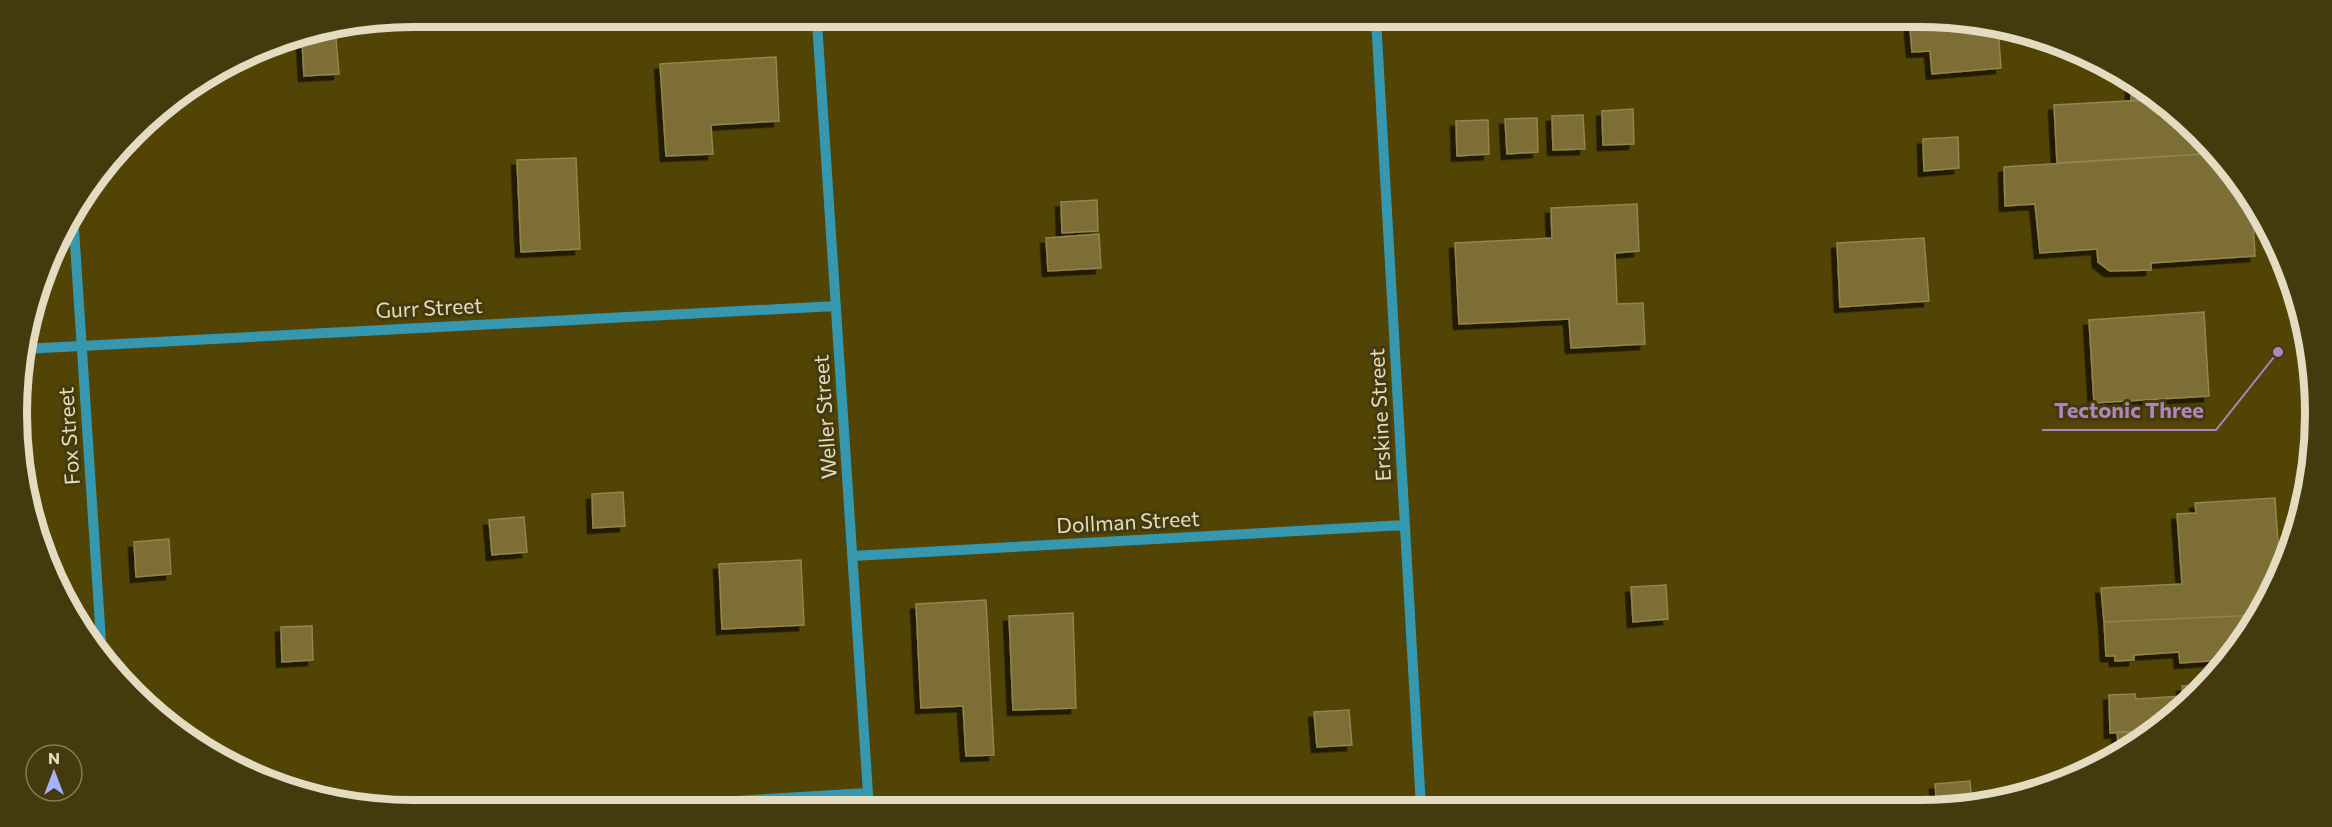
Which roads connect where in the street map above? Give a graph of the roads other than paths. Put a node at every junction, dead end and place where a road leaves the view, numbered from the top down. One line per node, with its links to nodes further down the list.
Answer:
1 (817, 27): 4 (street, Weller Street)
2 (1376, 27): 7 (street, Erskine Street)
3 (74, 230): 5 (street, Fox Street)
4 (836, 306): 5 (street, Gurr Street); 8 (street, Weller Street)
5 (81, 345): 6 (street, Gurr Street); 9 (street, Fox Street)
6 (32, 348)
7 (1405, 525): 8 (street, Dollman Street); 13 (street, Erskine Street)
8 (853, 556): 10 (street, Weller Street)
9 (101, 641)
10 (868, 793): 11 (street); 12 (street, Weller Street)
11 (751, 800)
12 (868, 800)
13 (1421, 800)

